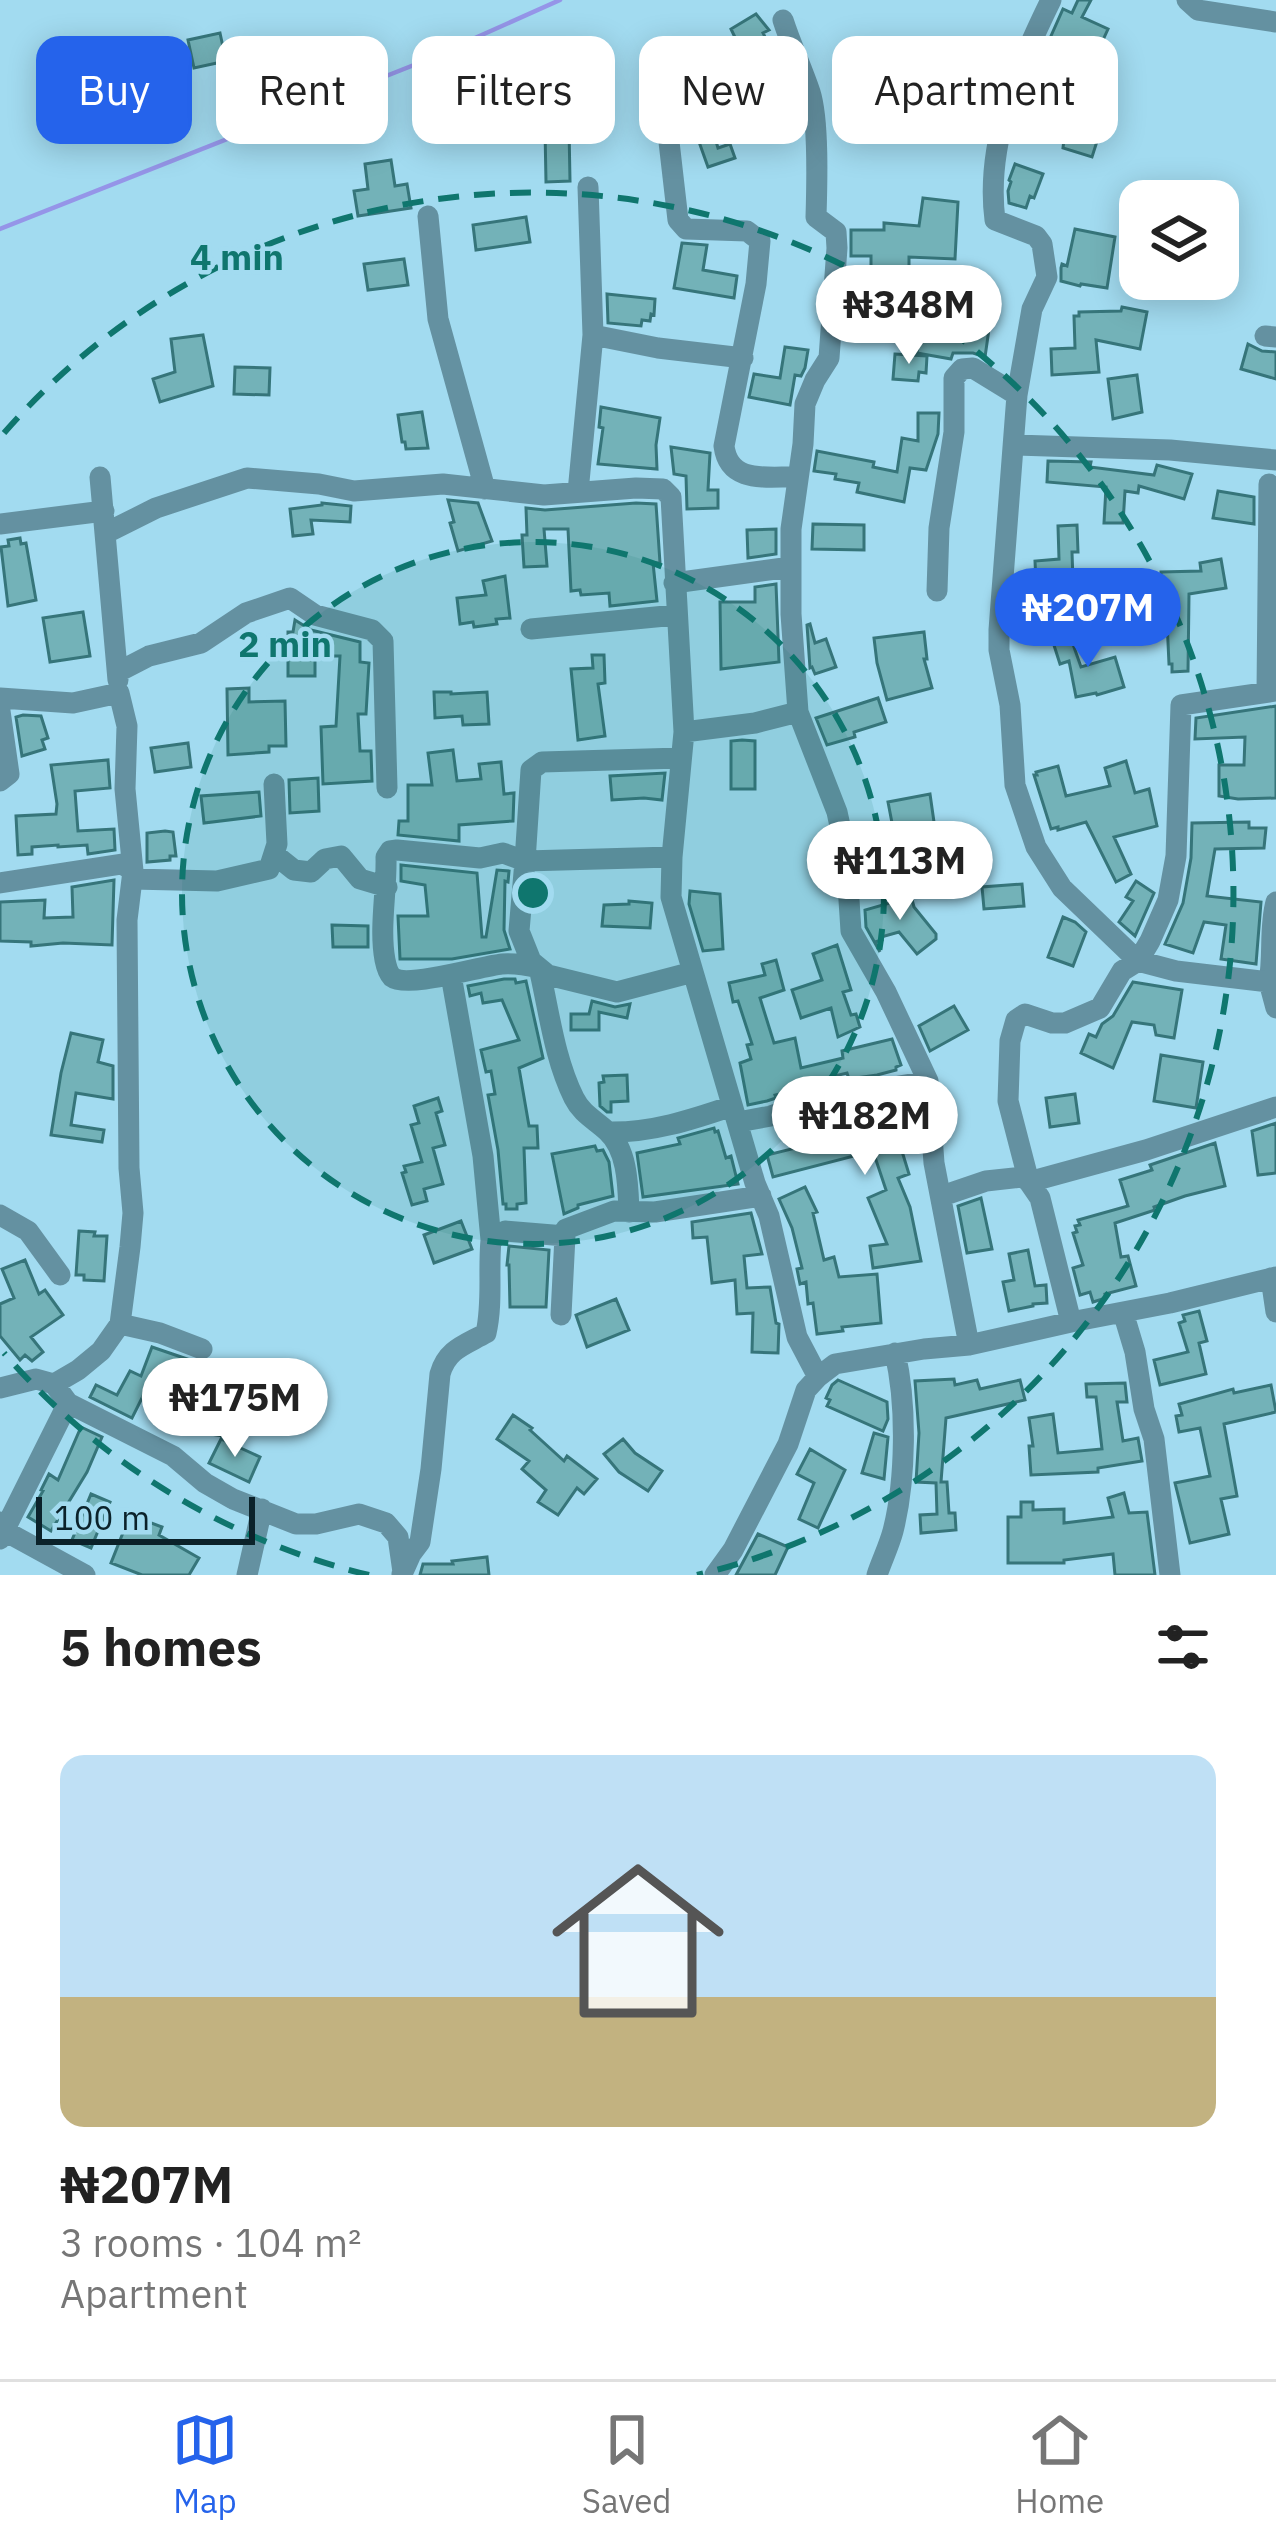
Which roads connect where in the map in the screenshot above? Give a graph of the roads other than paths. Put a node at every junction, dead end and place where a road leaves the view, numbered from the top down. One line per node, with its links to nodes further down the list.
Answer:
1 (1051, 0): 10 (street)
2 (1187, 0): 4 (street)
3 (783, 20): 14 (street)
4 (1276, 22)
5 (669, 144): 9 (street)
6 (589, 187): 8 (street)
7 (428, 216): 16 (street)
8 (593, 335): 9 (street); 17 (street)
9 (742, 358): 14 (street)
10 (1017, 395): 11 (street); 22 (street)
11 (1014, 445): 12 (street); 42 (street)
12 (1276, 460)
13 (100, 477): 18 (street)
14 (799, 477): 20 (street)
15 (1269, 484): 26 (street)
16 (485, 489): 17 (street); 18 (street)
17 (578, 493): 21 (street)
18 (105, 522): 19 (street); 25 (street)
19 (0, 524)
20 (791, 567): 21 (street); 29 (street)
21 (674, 583): 23 (street)
22 (938, 591)
23 (676, 615): 24 (street); 30 (street)
24 (531, 628)
25 (118, 682): 27 (street); 34 (street); 38 (street)
26 (1272, 692): 42 (street)
27 (0, 698)
28 (0, 711): 32 (street)
29 (799, 712): 30 (street); 48 (street)
30 (684, 732): 31 (street)
31 (681, 758): 36 (street); 37 (street)
32 (0, 781)
33 (274, 784): 35 (street)
34 (387, 788)
35 (274, 854): 38 (street); 40 (street)
36 (672, 857): 37 (street); 44 (street)
37 (526, 861): 40 (street); 43 (street)
38 (133, 875): 39 (street); 65 (street)
39 (0, 884)
40 (387, 887): 45 (street)
41 (1276, 902): 46 (street)
42 (1138, 961): 46 (street); 52 (street)
43 (539, 968): 44 (street); 45 (street); 51 (street)
44 (693, 971): 50 (street)
45 (451, 975): 58 (street)
46 (1269, 982): 47 (street)
47 (1276, 1008)
48 (928, 1081): 50 (street); 54 (street)
49 (1276, 1107): 52 (street)
50 (735, 1114): 51 (street); 53 (street)
51 (608, 1132): 55 (street)
52 (1029, 1182): 54 (street); 64 (street)
53 (761, 1196): 55 (street); 69 (street)
54 (942, 1196): 66 (street)
55 (629, 1212): 57 (street)
56 (0, 1215): 59 (street)
57 (565, 1236): 58 (street); 63 (street)
58 (491, 1240): 75 (street)
59 (60, 1275)
60 (1273, 1278): 61 (street); 62 (street)
61 (1123, 1312): 64 (street); 80 (street)
62 (1276, 1312)
63 (561, 1315)
64 (1071, 1322): 66 (street)
65 (120, 1324): 67 (street); 70 (street)
66 (969, 1345): 68 (street)
67 (202, 1349)
68 (895, 1353): 69 (street); 79 (street)
69 (818, 1377): 78 (street)
70 (54, 1384): 71 (street); 72 (street)
71 (0, 1388)
72 (68, 1403): 73 (street); 74 (street)
73 (262, 1509): 75 (street); 77 (street)
74 (2, 1530): 76 (street)
75 (403, 1574)
76 (85, 1575)
77 (247, 1575)
78 (715, 1575)
79 (877, 1575)
80 (1170, 1575)

